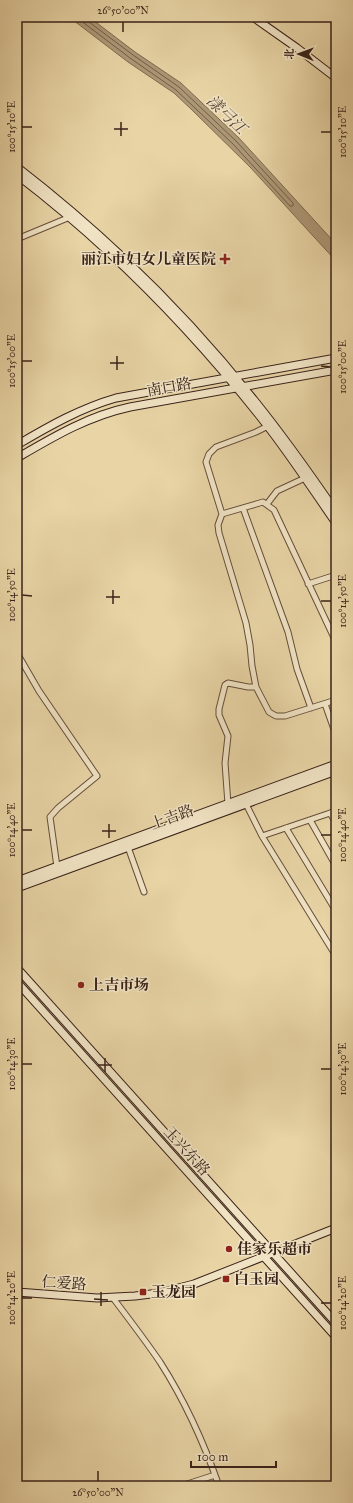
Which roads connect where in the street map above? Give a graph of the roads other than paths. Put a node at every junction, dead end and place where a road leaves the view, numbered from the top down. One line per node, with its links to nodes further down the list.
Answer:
1 (253, 17): 2 (main road)
2 (336, 78)
3 (17, 168): 9 (main road)
4 (17, 175): 5 (main road)
5 (70, 217): 6 (street); 9 (main road)
6 (17, 239)
7 (336, 358): 9 (main road, 南口路)
8 (336, 370): 10 (main road, 南口路)
9 (231, 377): 10 (main road); 12 (main road, 南口路)
10 (240, 387): 11 (main road); 13 (main road, 南口路); 17 (main road)
11 (268, 426): 14 (main road); 18 (street)
12 (17, 445)
13 (17, 458)
14 (305, 478): 15 (street); 19 (main road)
15 (267, 504): 16 (street); 21 (street)
16 (243, 508): 18 (street); 27 (street)
17 (336, 512)
18 (222, 514): 24 (street)
19 (336, 523)
20 (336, 575): 21 (street)
21 (308, 584): 22 (street)
22 (336, 642)
23 (17, 654): 41 (street)
24 (256, 687): 27 (street); 31 (street)
25 (336, 700): 26 (street)
26 (324, 704): 27 (street); 28 (street)
27 (312, 708)
28 (336, 735)
29 (336, 764): 31 (main road, 上吉路)
30 (336, 771): 32 (main road, 上吉路)
31 (228, 804): 41 (main road, 上吉路)
32 (246, 804): 38 (street); 39 (main road, 上吉路)
33 (336, 811): 34 (street)
34 (330, 813): 35 (street); 36 (street)
35 (310, 820): 37 (street); 40 (street)
36 (336, 823)
37 (286, 828): 38 (street); 45 (street)
38 (262, 836): 46 (street)
39 (128, 847): 43 (main road, 上吉路); 44 (street)
40 (336, 866)
41 (57, 867): 42 (main road, 上吉路)
42 (17, 881)
43 (17, 888)
44 (144, 892)
45 (336, 911)
46 (336, 956)
47 (17, 968): 50 (main road, 玉兴东路)
48 (17, 982): 51 (main road, 玉兴东路)
49 (336, 1228): 50 (main road, 仁爱路)
50 (273, 1253): 51 (main road, 仁爱路); 54 (main road, 玉兴东路)
51 (264, 1257): 53 (main road, 仁爱路); 55 (main road, 玉兴东路)
52 (17, 1292): 53 (main road, 仁爱路)
53 (114, 1298): 56 (street)
54 (336, 1324)
55 (336, 1338)
56 (215, 1475): 57 (street); 58 (street)
57 (181, 1486)
58 (219, 1486)

